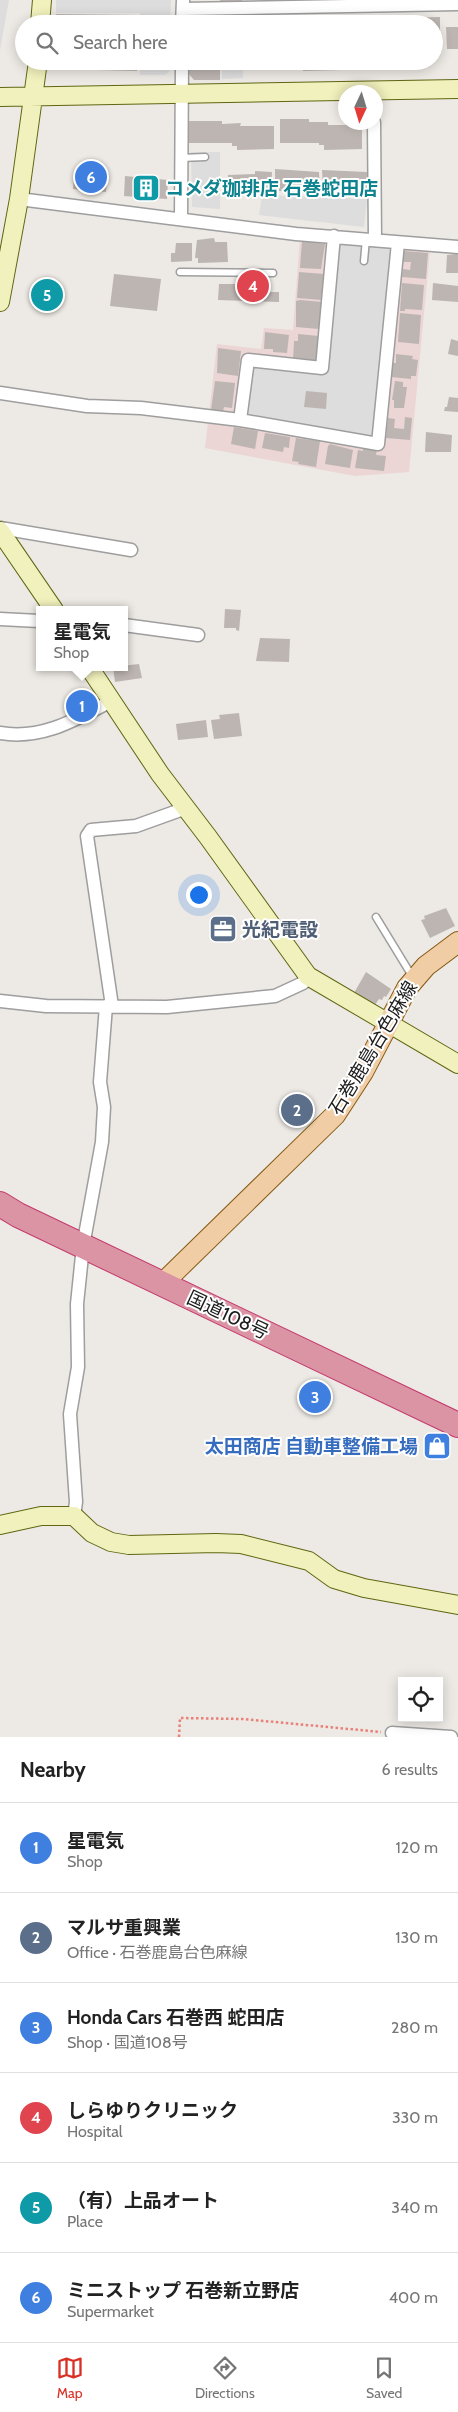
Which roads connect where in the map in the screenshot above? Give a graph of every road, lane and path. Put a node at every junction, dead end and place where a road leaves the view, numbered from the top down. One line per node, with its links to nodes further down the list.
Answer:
1 (42, 0): 4 (street)
2 (456, 2): 3 (street)
3 (183, 5)
4 (41, 15)
5 (37, 70): 11 (street)
6 (182, 70): 10 (street)
7 (458, 89): 8 (street)
8 (383, 91)
9 (338, 92): 10 (street)
10 (182, 94): 11 (street); 15 (street)
11 (34, 96): 12 (street); 16 (street)
12 (0, 97)
13 (374, 130): 19 (street)
14 (205, 157): 15 (lane)
15 (182, 158): 17 (street)
16 (18, 200): 17 (street); 25 (street)
17 (181, 219): 18 (street)
18 (334, 236): 19 (street); 27 (street)
19 (370, 239): 20 (street); 22 (lane)
20 (398, 242): 21 (street); 27 (street)
21 (458, 248)
22 (364, 261)
23 (180, 272): 24 (lane)
24 (273, 273)
25 (0, 302)
26 (0, 393): 27 (street)
27 (240, 420)
28 (0, 530): 29 (street); 30 (street)
29 (131, 550)
30 (51, 606)
31 (0, 619): 32 (street)
32 (36, 621)
33 (128, 626): 34 (street)
34 (198, 635)
35 (92, 671): 36 (street)
36 (111, 701): 37 (street); 38 (street)
37 (0, 733)
38 (186, 808): 41 (street); 44 (street)
39 (376, 917): 42 (lane)
40 (458, 942): 42 (main road, 石巻鹿島台色麻線)
41 (308, 976): 44 (street); 45 (street)
42 (414, 979): 45 (main road, 石巻鹿島台色麻線)
43 (0, 1001): 44 (street)
44 (109, 1006): 48 (street)
45 (388, 1022): 46 (street); 49 (main road, 石巻鹿島台色麻線)
46 (458, 1064)
47 (0, 1204): 48 (highway, 国道108号)
48 (83, 1246): 49 (highway, 国道108号); 51 (street)
49 (162, 1284): 50 (highway, 国道108号)
50 (458, 1425)
51 (74, 1516): 52 (street); 53 (street)
52 (0, 1525)
53 (458, 1605)
54 (392, 1733): 55 (path); 56 (street)
55 (179, 1737)
56 (451, 1737)

